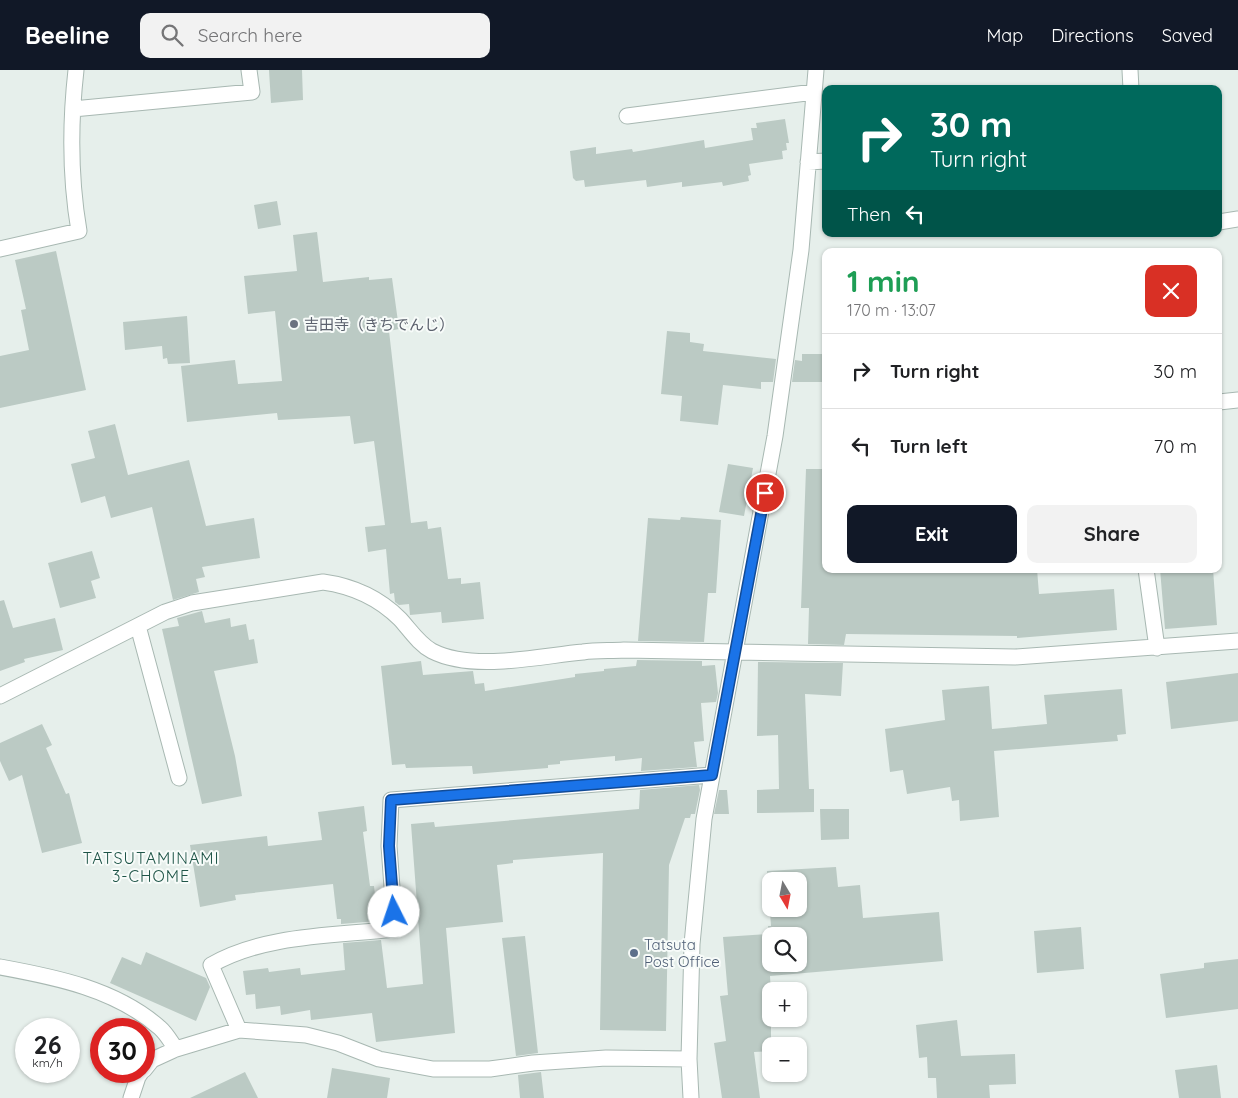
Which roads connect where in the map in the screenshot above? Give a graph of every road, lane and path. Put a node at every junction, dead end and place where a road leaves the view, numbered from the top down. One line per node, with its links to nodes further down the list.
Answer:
1 (76, 70): 7 (street)
2 (249, 70): 7 (street)
3 (816, 70): 6 (street)
4 (1130, 70): 5 (street)
5 (1131, 85)
6 (814, 92): 8 (street); 10 (street)
7 (73, 109): 13 (street)
8 (627, 116)
9 (822, 161): 10 (street)
10 (808, 162): 20 (street)
11 (1238, 218): 12 (street)
12 (1222, 221)
13 (0, 249)
14 (1238, 400): 15 (street)
15 (1222, 402)
16 (1147, 573): 19 (street)
17 (138, 626): 20 (street); 21 (street); 23 (street)
18 (1238, 641): 19 (street)
19 (1157, 648): 20 (street)
20 (736, 652): 22 (street)
21 (0, 696)
22 (712, 775): 25 (street); 28 (street)
23 (178, 778)
24 (0, 966): 26 (street)
25 (239, 1030): 26 (street); 28 (street)
26 (176, 1049): 27 (street)
27 (155, 1059)
28 (689, 1059): 31 (street)
29 (136, 1083): 30 (street)
30 (131, 1098)
31 (691, 1098)

